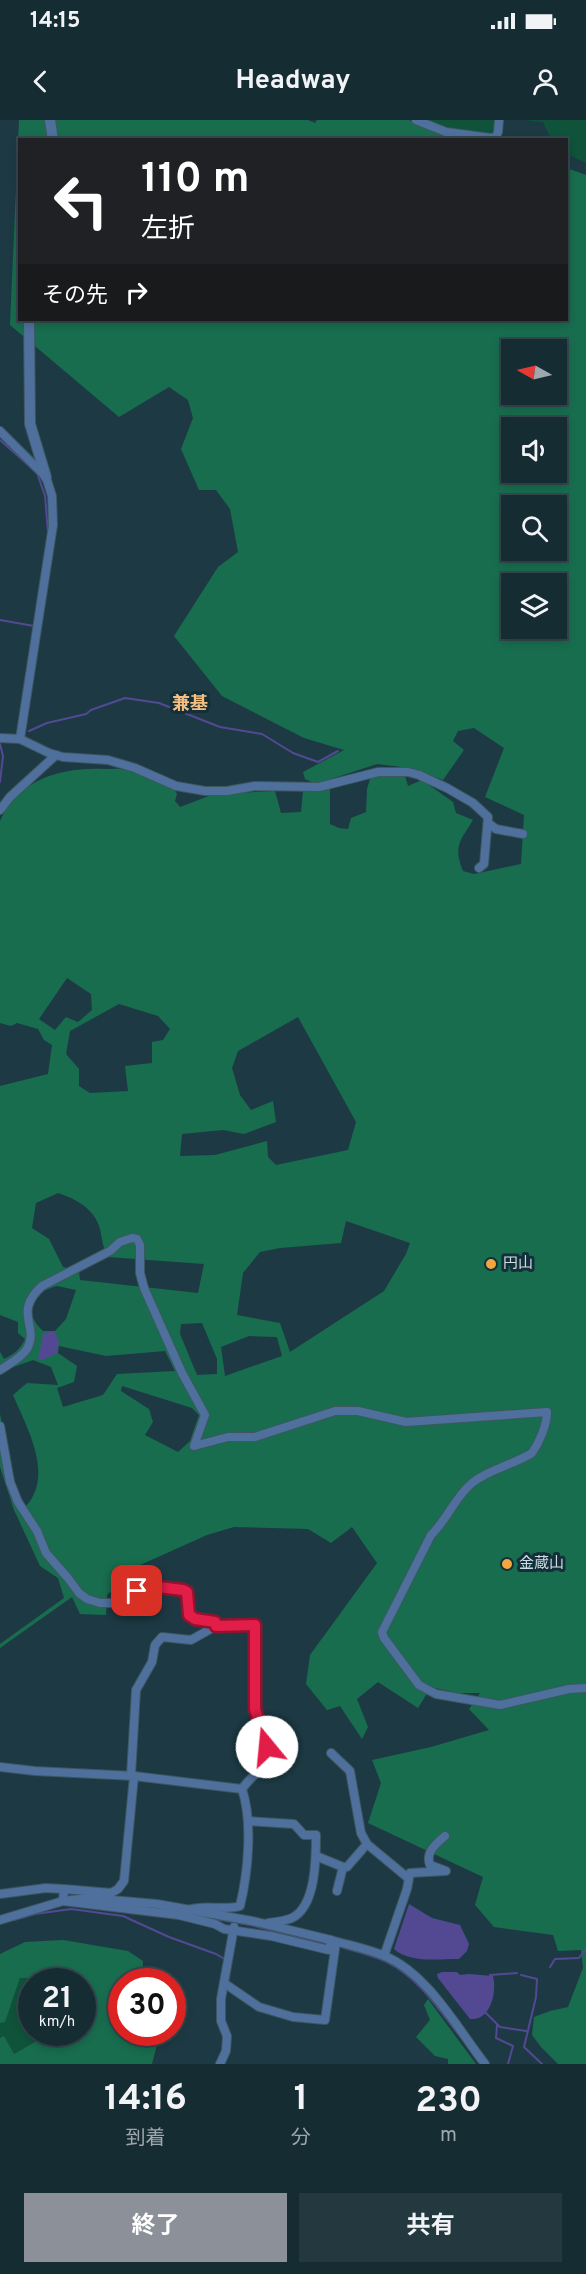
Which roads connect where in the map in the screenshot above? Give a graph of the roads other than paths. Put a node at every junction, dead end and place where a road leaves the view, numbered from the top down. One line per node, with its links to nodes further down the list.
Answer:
1 (50, 120): 4 (street)
2 (417, 120): 3 (street)
3 (499, 120)
4 (52, 138)
5 (29, 321): 7 (street)
6 (0, 431): 7 (street)
7 (46, 477): 9 (street)
8 (0, 738): 9 (street)
9 (20, 740): 10 (street)
10 (56, 755): 11 (street); 12 (street)
11 (0, 810)
12 (488, 823): 13 (street); 14 (street)
13 (523, 834)
14 (480, 868)
15 (0, 1370): 18 (street)
16 (0, 1426): 17 (street)
17 (216, 1626): 21 (street); 22 (street)
18 (586, 1688)
19 (331, 1753): 25 (street)
20 (0, 1767): 21 (street)
21 (133, 1776): 22 (street); 29 (street)
22 (242, 1789): 23 (street)
23 (248, 1821): 26 (street); 33 (street)
24 (445, 1836): 28 (street)
25 (367, 1844): 27 (street); 28 (street)
26 (316, 1856): 27 (street); 36 (street)
27 (343, 1867): 30 (street)
28 (408, 1878): 38 (street)
29 (64, 1889): 31 (street); 32 (street)
30 (337, 1891)
31 (0, 1894)
32 (63, 1901): 33 (street); 34 (street); 35 (street)
33 (189, 1910): 35 (street)
34 (0, 1920)
35 (234, 1924): 36 (street); 37 (street); 39 (street)
36 (265, 1924): 37 (street)
37 (333, 1944): 38 (street); 39 (street)
38 (384, 1956): 41 (street)
39 (224, 1983): 40 (street)
40 (220, 2064)
41 (485, 2064)

